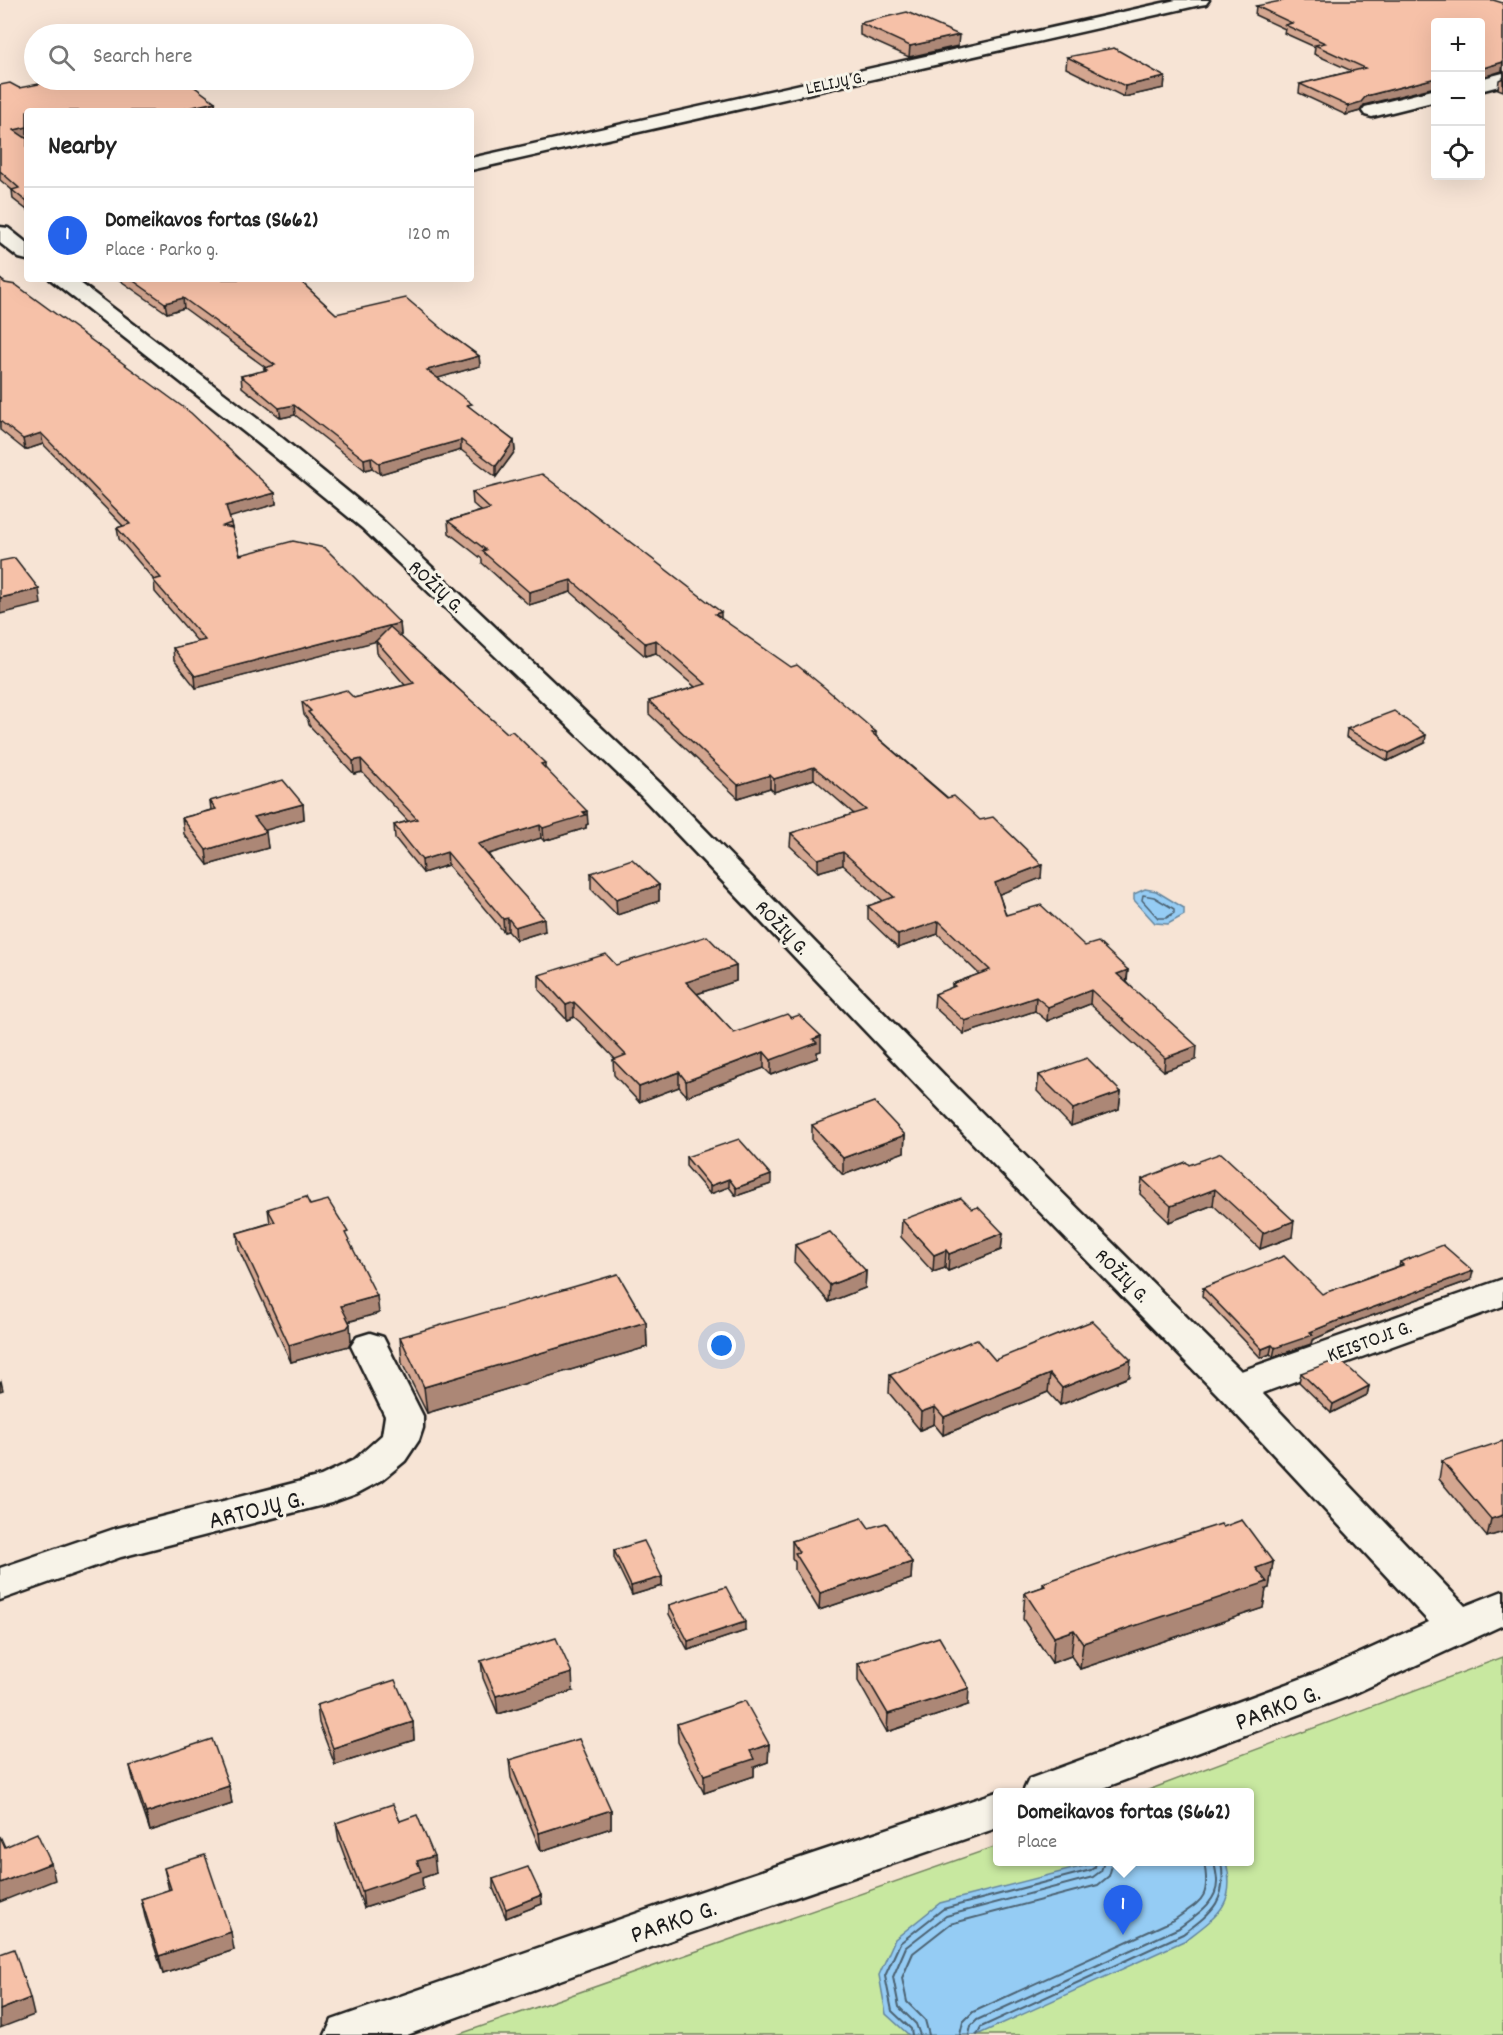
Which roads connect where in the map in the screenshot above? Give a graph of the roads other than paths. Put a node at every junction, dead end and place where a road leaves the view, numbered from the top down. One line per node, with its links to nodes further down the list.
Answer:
1 (1200, 0): 6 (street, LELIJŲ G.)
2 (1503, 79): 3 (street)
3 (1485, 84)
4 (1431, 97): 5 (street)
5 (1372, 111)
6 (474, 163)
7 (0, 233): 8 (street)
8 (24, 251)
9 (65, 282): 12 (street, ROŽIŲ G.)
10 (1503, 1293): 12 (street, KEISTOJI G.)
11 (370, 1346): 13 (street, ARTOJŲ G.)
12 (1235, 1388): 15 (street, ROŽIŲ G.)
13 (0, 1584)
14 (1503, 1607): 15 (street, PARKO G.)
15 (1458, 1626): 16 (street, PARKO G.)
16 (1056, 1788)
17 (993, 1811): 18 (street, PARKO G.)
18 (350, 2035)

